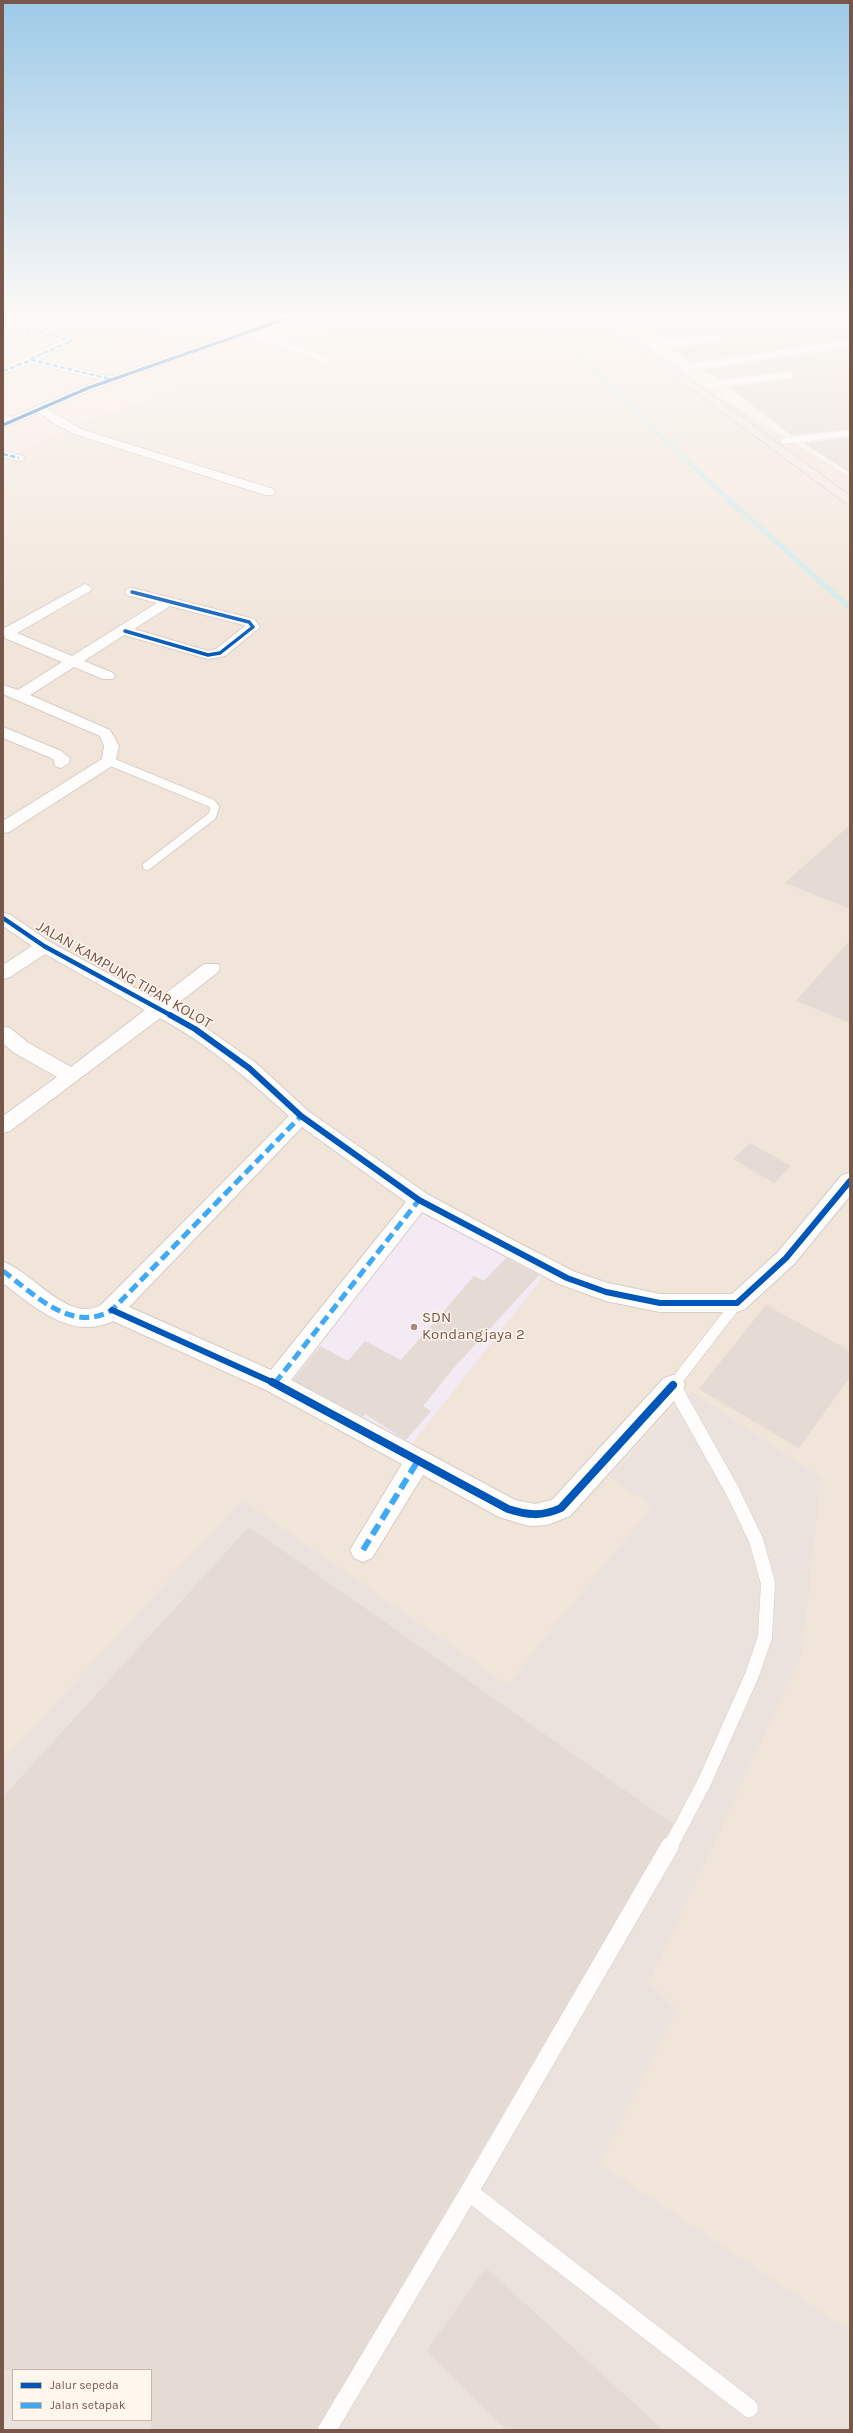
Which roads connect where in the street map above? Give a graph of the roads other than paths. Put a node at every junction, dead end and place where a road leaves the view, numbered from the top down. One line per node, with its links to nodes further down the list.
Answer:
1 (75, 430): 9 (street)
2 (752, 430): 10 (highway)
3 (769, 430): 5 (highway)
4 (850, 434): 5 (lane)
5 (784, 441): 8 (highway)
6 (3, 454): 7 (street)
7 (19, 458)
8 (850, 488)
9 (269, 492)
10 (850, 502)
11 (85, 588): 15 (street)
12 (132, 592): 13 (street)
13 (169, 601): 14 (street); 14 (street)
14 (125, 631): 15 (street)
15 (73, 662): 16 (street); 18 (street)
16 (108, 676)
17 (3, 689): 18 (street)
18 (20, 695): 20 (street)
19 (3, 732): 21 (street)
20 (109, 761): 22 (street); 23 (lane)
21 (61, 763)
22 (3, 828)
23 (147, 866)
24 (3, 918): 25 (street, JALAN KAMPUNG TIPAR KOLOT)
25 (44, 946): 27 (street); 28 (street, JALAN KAMPUNG TIPAR KOLOT)
26 (211, 968): 28 (street)
27 (3, 973)
28 (158, 1009): 30 (street); 31 (street, JALAN KAMPUNG TIPAR KOLOT)
29 (3, 1033): 30 (street)
30 (72, 1076): 32 (street)
31 (301, 1116): 34 (street, JALAN KAMPUNG TIPAR KOLOT); 37 (street)
32 (3, 1126)
33 (850, 1182): 36 (street)
34 (419, 1200): 36 (street, JALAN KAMPUNG TIPAR KOLOT); 38 (street)
35 (3, 1271): 37 (street)
36 (738, 1303): 39 (lane)
37 (112, 1310): 38 (street)
38 (275, 1383): 40 (street)
39 (673, 1385): 40 (street); 42 (lane)
40 (419, 1459): 41 (street)
41 (363, 1550)
42 (469, 2192): 43 (lane); 44 (lane)
43 (749, 2408)
44 (327, 2430)

